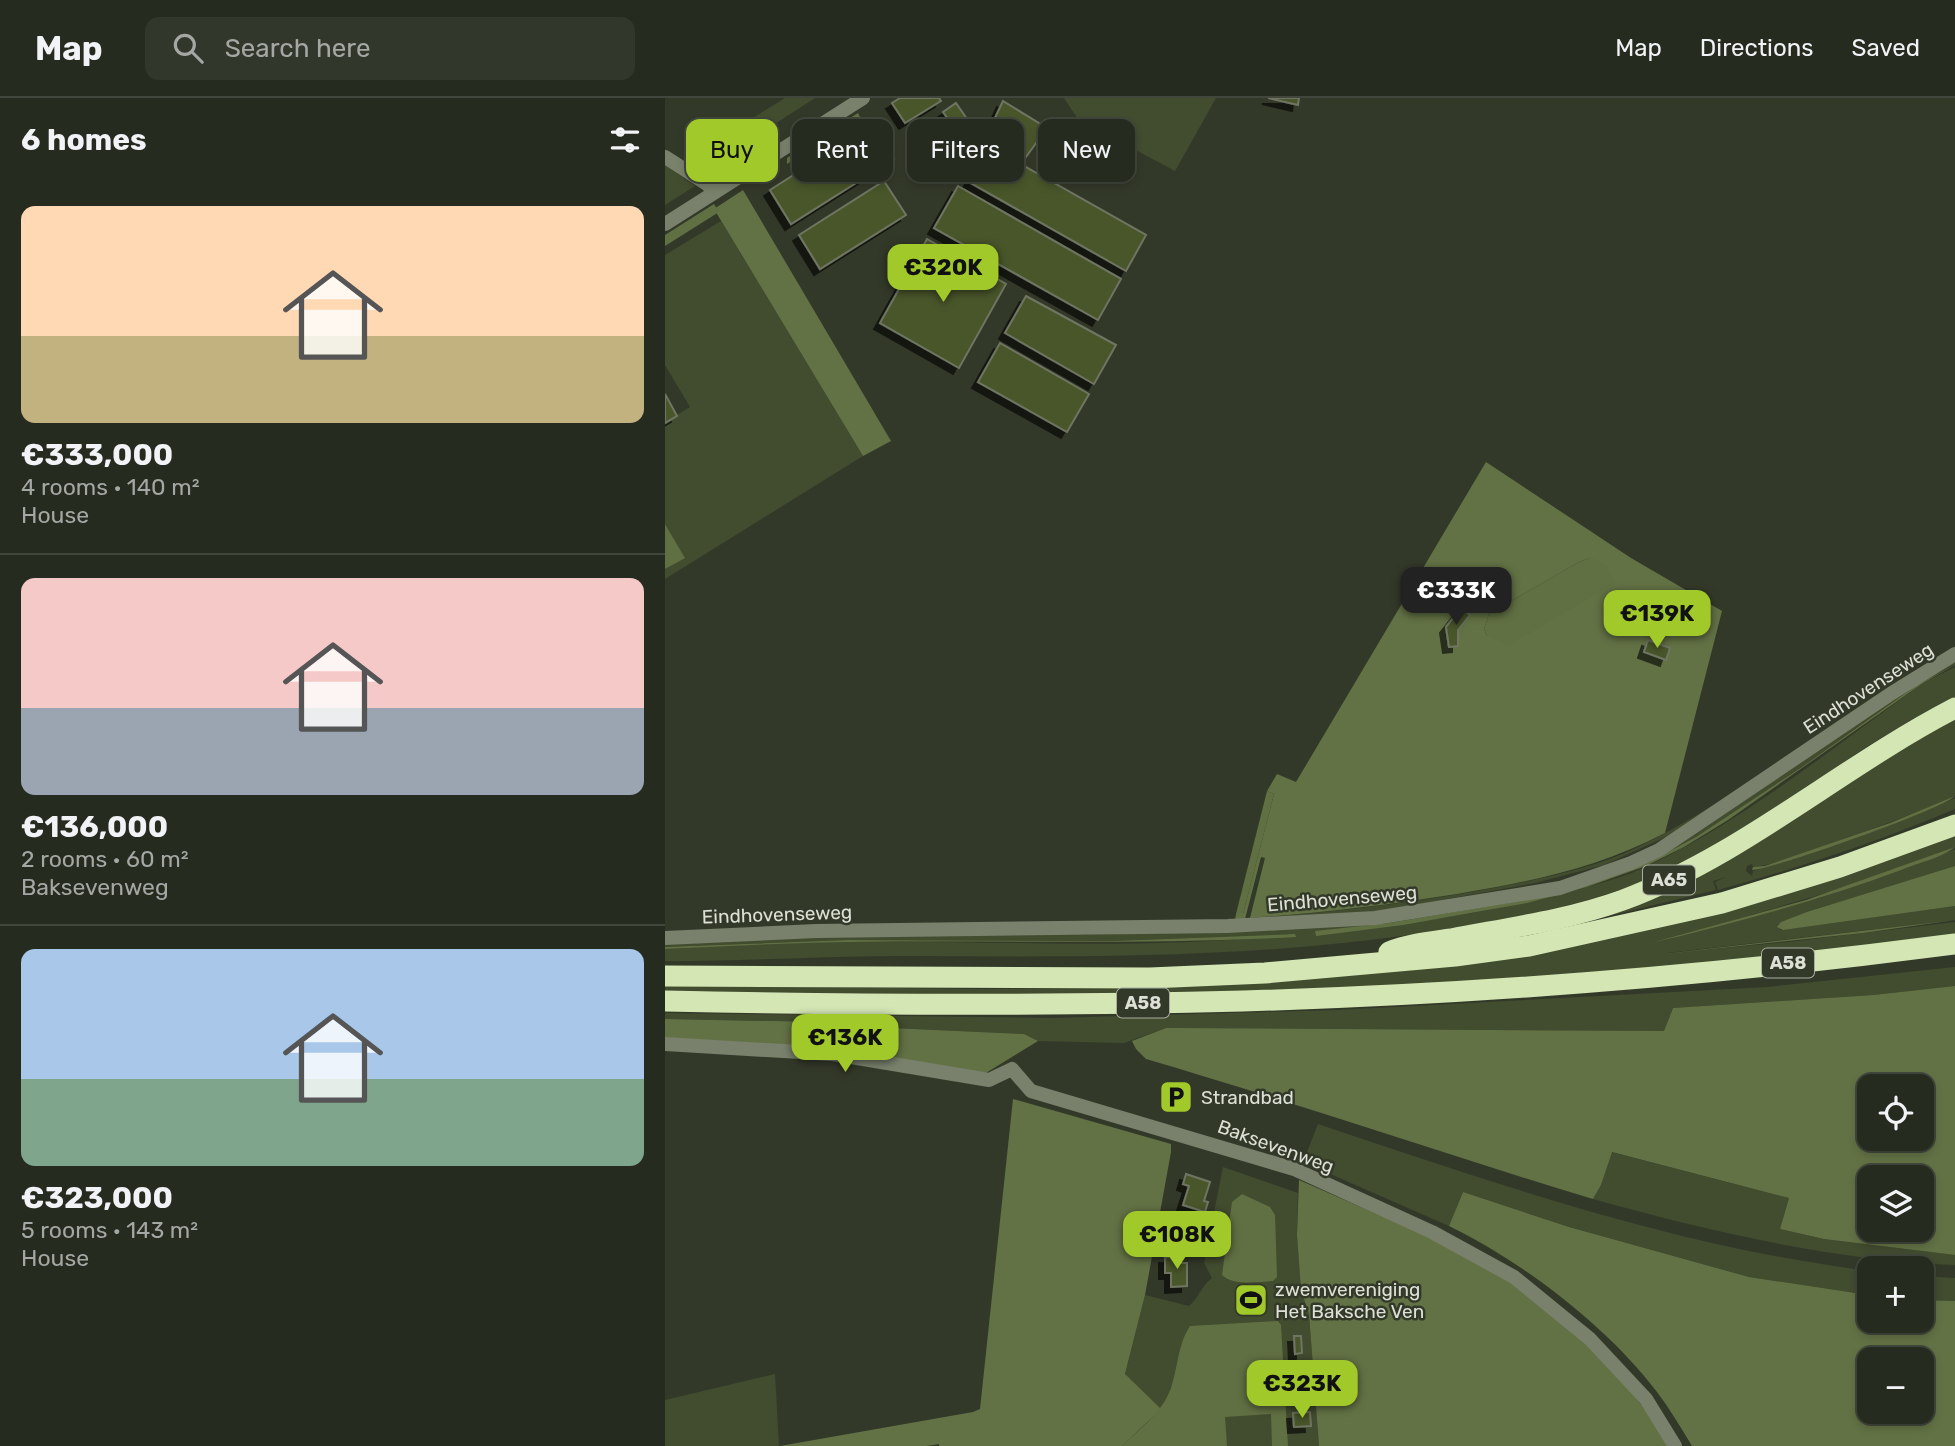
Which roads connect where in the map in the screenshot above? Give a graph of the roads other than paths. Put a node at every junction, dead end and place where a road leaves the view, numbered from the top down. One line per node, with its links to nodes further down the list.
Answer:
1 (863, 98): 3 (street)
2 (665, 157): 3 (street)
3 (711, 188): 4 (street)
4 (665, 224)
5 (1955, 654): 8 (street, Eindhovenseweg)
6 (1955, 708): 10 (highway, A65)
7 (1955, 825): 10 (highway, A58)
8 (665, 938)
9 (1955, 944): 12 (highway, A58)
10 (1347, 967): 11 (highway, A58)
11 (665, 975)
12 (665, 1001)
13 (665, 1044): 14 (street, Baksevenweg)
14 (1675, 1446)

